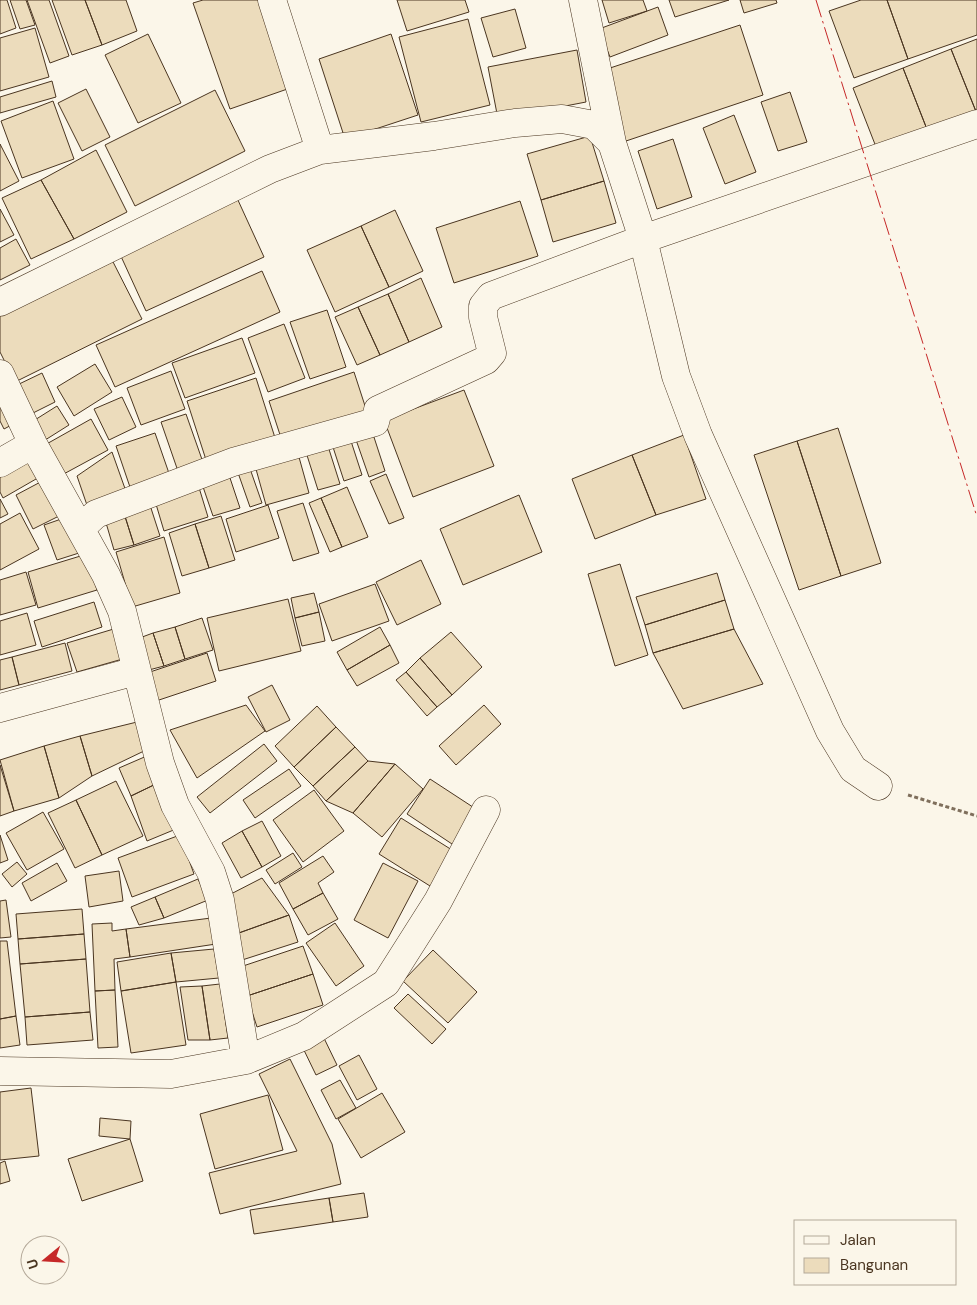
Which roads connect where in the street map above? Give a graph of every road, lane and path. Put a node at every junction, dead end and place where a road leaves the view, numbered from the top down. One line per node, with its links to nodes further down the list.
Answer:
1 (272, 0): 5 (street)
2 (583, 0): 4 (street)
3 (977, 124): 6 (street)
4 (612, 142): 5 (street); 6 (street)
5 (320, 150): 7 (street)
6 (642, 239): 11 (street); 14 (street)
7 (0, 302)
8 (0, 374): 9 (street)
9 (33, 444): 10 (street); 11 (street)
10 (0, 463)
11 (80, 528): 12 (street)
12 (136, 671): 13 (street); 17 (street)
13 (0, 708)
14 (878, 786): 16 (path)
15 (486, 810): 17 (street)
16 (977, 816)
17 (246, 1060): 18 (street)
18 (0, 1071)

